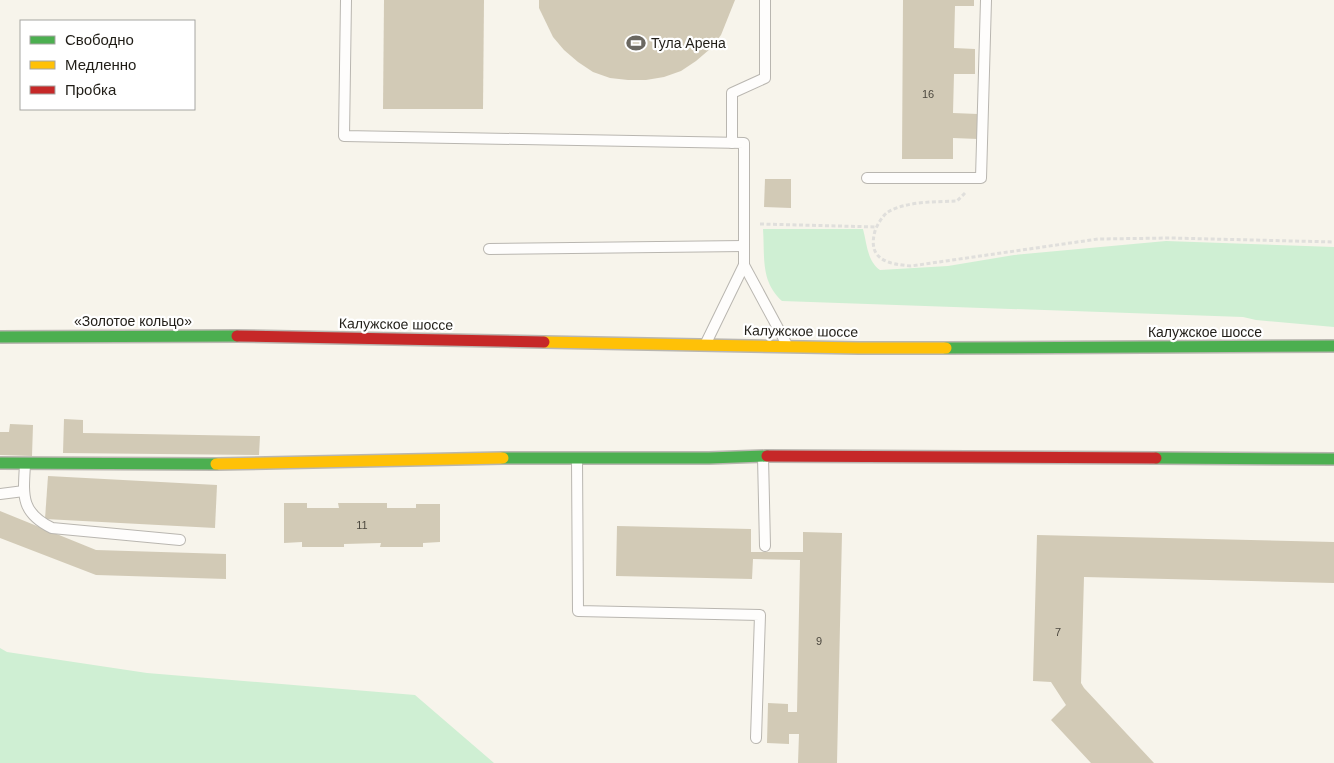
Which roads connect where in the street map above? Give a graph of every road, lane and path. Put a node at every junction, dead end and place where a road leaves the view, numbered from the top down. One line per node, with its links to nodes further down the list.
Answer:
1 (346, 0): 4 (lane)
2 (765, 0): 4 (lane)
3 (986, 0): 6 (lane)
4 (732, 143): 7 (lane)
5 (868, 178): 6 (lane)
6 (981, 178): 8 (path)
7 (744, 223): 8 (path); 10 (lane)
8 (876, 227): 9 (path)
9 (1334, 242)
10 (744, 246): 11 (lane); 12 (lane)
11 (489, 249)
12 (744, 265): 15 (lane); 16 (lane)
13 (267, 336): 14 (street, «Золотое кольцо»); 15 (street, Калужское шоссе)
14 (0, 337)
15 (706, 344): 16 (street, Калужское шоссе)
16 (788, 346): 17 (street, Калужское шоссе)
17 (1334, 346)
18 (763, 456): 19 (street); 20 (street); 26 (lane)
19 (577, 458): 22 (street); 27 (lane)
20 (1334, 459)
21 (0, 464): 22 (street)
22 (25, 464): 23 (lane)
23 (24, 491): 24 (lane); 25 (lane)
24 (0, 494)
25 (180, 540)
26 (765, 546)
27 (756, 738)

